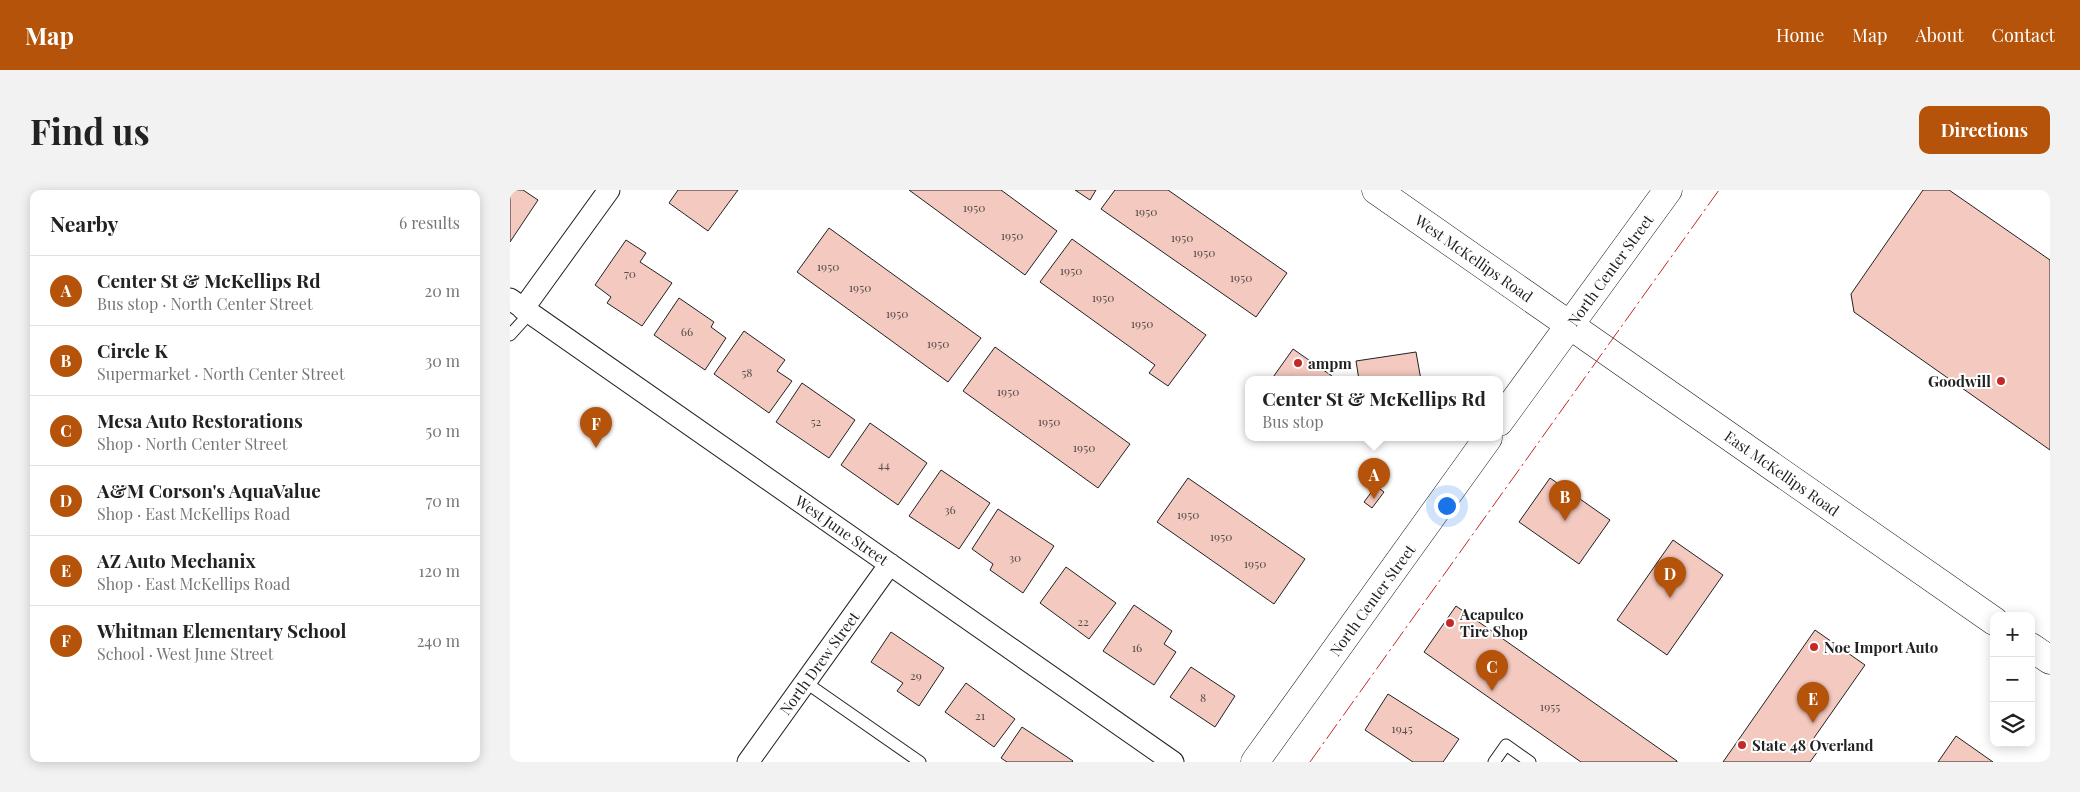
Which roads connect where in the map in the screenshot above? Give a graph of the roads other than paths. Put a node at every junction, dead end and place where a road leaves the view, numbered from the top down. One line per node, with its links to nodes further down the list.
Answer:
1 (609, 190): 4 (street)
2 (1376, 190): 5 (main road, West McKellips Road)
3 (1668, 190): 5 (main road, North Center Street)
4 (521, 307): 6 (lane); 9 (street, West June Street)
5 (1571, 326): 7 (main road, North Center Street); 10 (main road, East McKellips Road)
6 (510, 335)
7 (1503, 417)
8 (1486, 441): 17 (main road, North Center Street)
9 (890, 564): 13 (street, North Drew Street); 16 (street, West June Street)
10 (1990, 618)
11 (2035, 650): 12 (main road)
12 (2050, 660)
13 (806, 682): 14 (street, North Drew Street); 15 (lane)
14 (748, 762)
15 (920, 762)
16 (1173, 762)
17 (1255, 762)
18 (1494, 762): 19 (lane)
19 (1530, 762)

